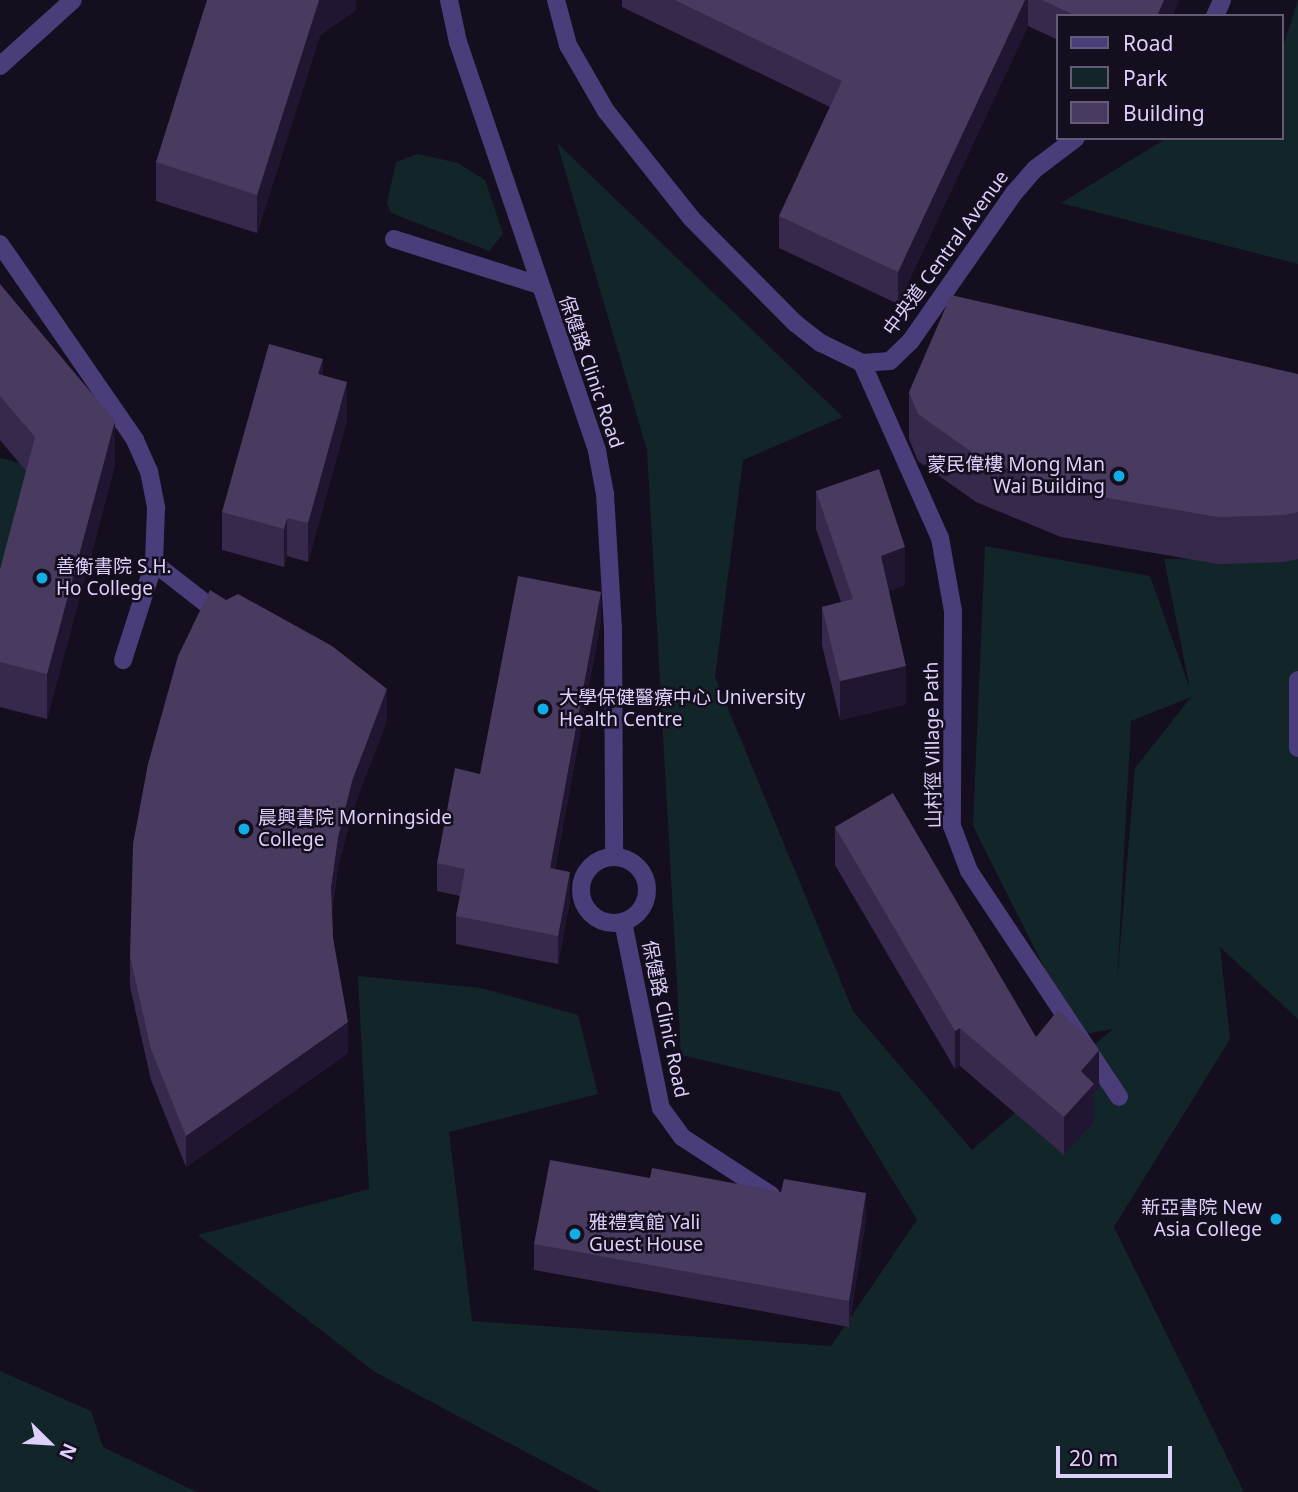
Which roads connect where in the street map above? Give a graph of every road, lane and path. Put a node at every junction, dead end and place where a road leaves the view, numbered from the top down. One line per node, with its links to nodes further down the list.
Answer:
1 (73, 0): 4 (street)
2 (449, 0): 8 (street, 保健路 Clinic Road)
3 (556, 0): 9 (street)
4 (0, 66)
5 (1073, 140): 9 (street, 中央道 Central Avenue)
6 (394, 239): 8 (street)
7 (0, 244): 10 (street)
8 (539, 285): 15 (street, 保健路 Clinic Road)
9 (862, 363): 17 (street, 山村徑 Village Path)
10 (154, 564): 11 (street); 12 (street)
11 (228, 620)
12 (123, 660)
13 (1298, 680): 14 (street)
14 (1298, 748)
15 (614, 857): 16 (street, 保健路 Clinic Road); 16 (street, 保健路 Clinic Road)
16 (623, 922): 18 (street, 保健路 Clinic Road)
17 (1119, 1097)
18 (771, 1195)

